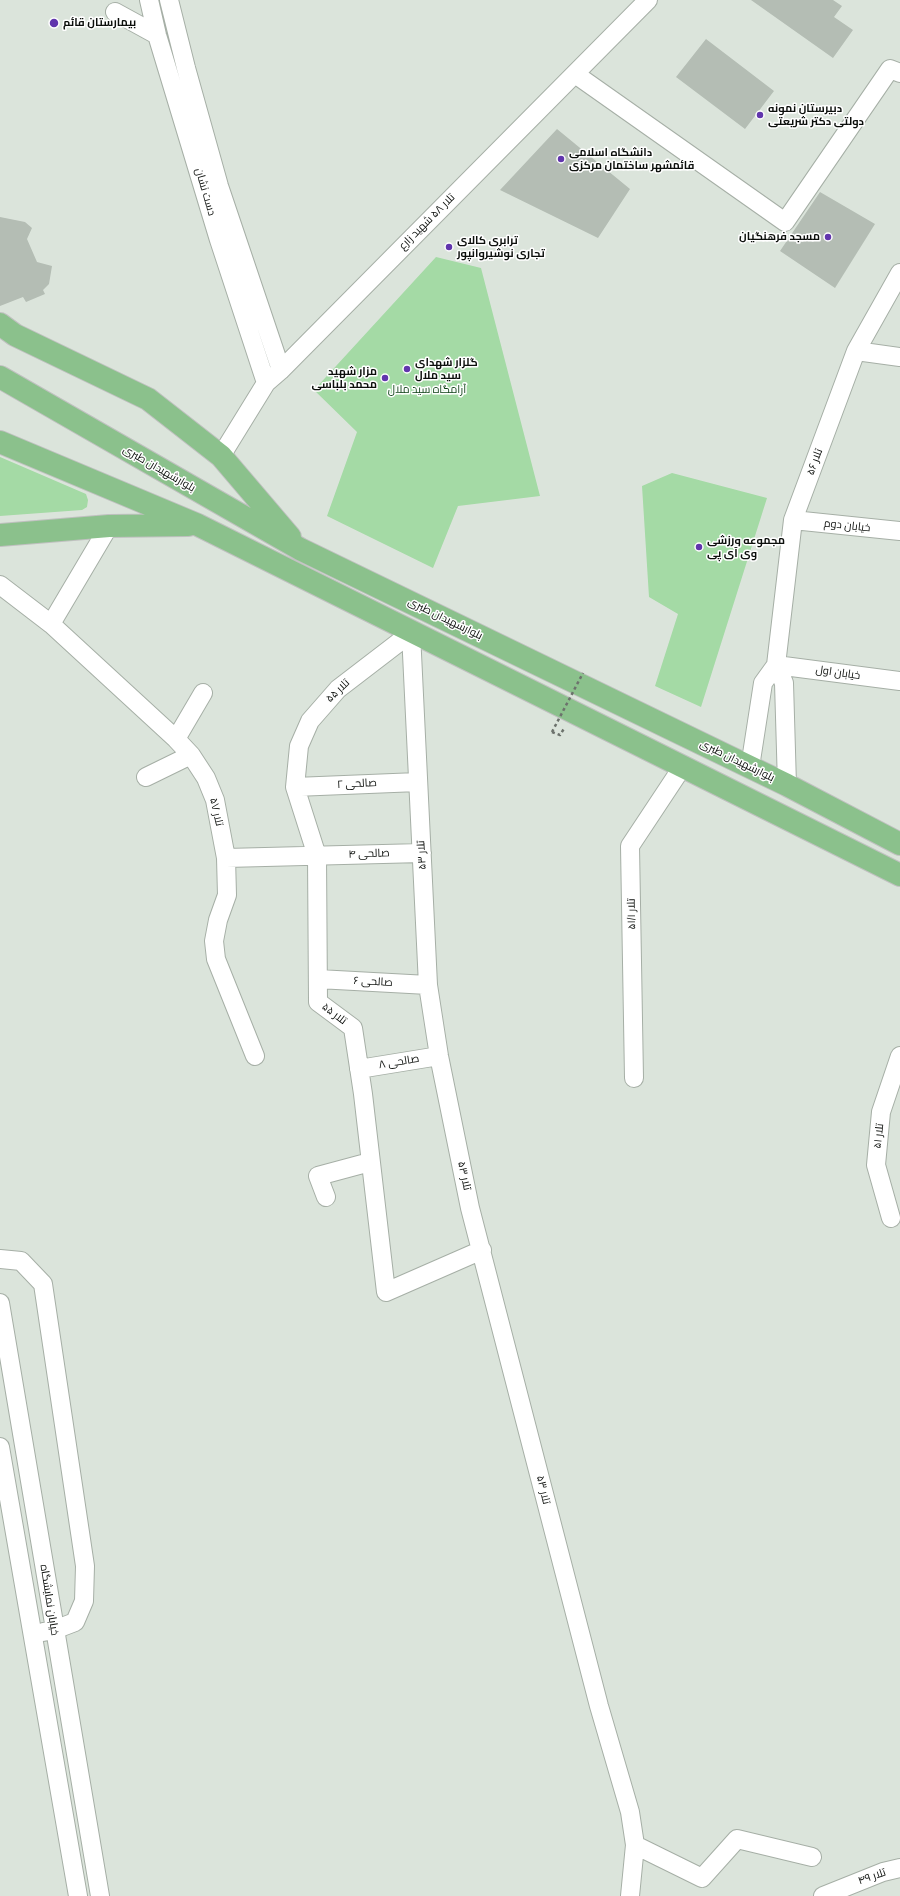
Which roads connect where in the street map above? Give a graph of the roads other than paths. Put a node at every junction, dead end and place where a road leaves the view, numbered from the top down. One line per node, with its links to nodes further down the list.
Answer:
1 (149, 0): 5 (street, دست نشان)
2 (169, 0): 6 (street)
3 (648, 0): 7 (street, تلار ۵۸ شهید زارع)
4 (115, 12): 5 (street)
5 (157, 35): 6 (street, دست نشان)
6 (175, 61): 13 (street); 15 (street, دست نشان)
7 (575, 74): 8 (street); 13 (street, تلار ۵۸ شهید زارع)
8 (900, 74)
9 (900, 273): 11 (street, تلار ۵۶)
10 (0, 324): 17 (highway)
11 (856, 351): 12 (street); 18 (street, تلار ۵۶)
12 (900, 357)
13 (281, 370): 15 (street, تلار ۵۸ شهید زارع)
14 (0, 377): 23 (highway, بلوارشهیدان طبری)
15 (266, 383): 17 (street, تلار ۵۸ شهید زارع)
16 (0, 442): 19 (highway)
17 (221, 456): 23 (highway)
18 (793, 520): 21 (street, خیابان دوم); 27 (street, تلار ۵۶)
19 (198, 525): 20 (highway); 26 (highway)
20 (109, 526): 22 (highway); 25 (street)
21 (900, 531)
22 (0, 535)
23 (300, 549): 33 (highway, بلوارشهیدان طبری)
24 (0, 585): 25 (street, تلار ۵۷)
25 (51, 624): 30 (street, تلار ۵۷)
26 (411, 633): 32 (highway); 35 (street, تلار ۵۳); 37 (street, تلار ۵۵)
27 (776, 665): 28 (street, خیابان اول); 33 (street); 36 (street)
28 (900, 681)
29 (203, 693): 30 (street)
30 (176, 739): 31 (street, تلار ۵۷)
31 (191, 755): 34 (street); 41 (street, تلار ۵۷)
32 (683, 766): 42 (highway); 49 (street, تلار ۵۱/۱)
33 (750, 767): 36 (highway, بلوارشهیدان طبری)
34 (146, 777)
35 (418, 782): 37 (street, صالحی ۲); 39 (street, تلار ۵۳)
36 (787, 785): 38 (highway, بلوارشهیدان طبری)
37 (295, 787): 40 (street, تلار ۵۵)
38 (900, 844)
39 (422, 853): 40 (street, صالحی ۴); 44 (street, تلار ۵۳)
40 (317, 856): 41 (street, صالحی ۴); 43 (street, تلار ۵۵)
41 (226, 858): 45 (street, تلار ۵۷)
42 (900, 875)
43 (318, 979): 44 (street, صالحی ۶); 48 (street, تلار ۵۵)
44 (428, 985): 46 (street, تلار ۵۳)
45 (255, 1056)
46 (439, 1056): 48 (street, صالحی ۸); 53 (street, تلار ۵۳)
47 (900, 1056): 52 (street, تلار ۵۱)
48 (359, 1069): 50 (street, تلار ۵۵)
49 (634, 1078)
50 (370, 1162): 51 (street); 53 (street, تلار ۵۵)
51 (326, 1197)
52 (891, 1218)
53 (482, 1250): 59 (street, تلار ۵۳)
54 (0, 1259): 57 (street)
55 (0, 1303): 57 (street, خیابان نمایشگاه)
56 (0, 1447): 58 (street, خیابان نمایشگاه)
57 (54, 1630): 58 (street); 63 (street, خیابان نمایشگاه)
58 (32, 1633): 62 (street, خیابان نمایشگاه)
59 (635, 1845): 60 (street); 64 (street, تلار ۵۳)
60 (812, 1857)
61 (900, 1868): 65 (street, تلار ۴۹)
62 (78, 1896)
63 (100, 1896)
64 (630, 1896)
65 (823, 1896)

